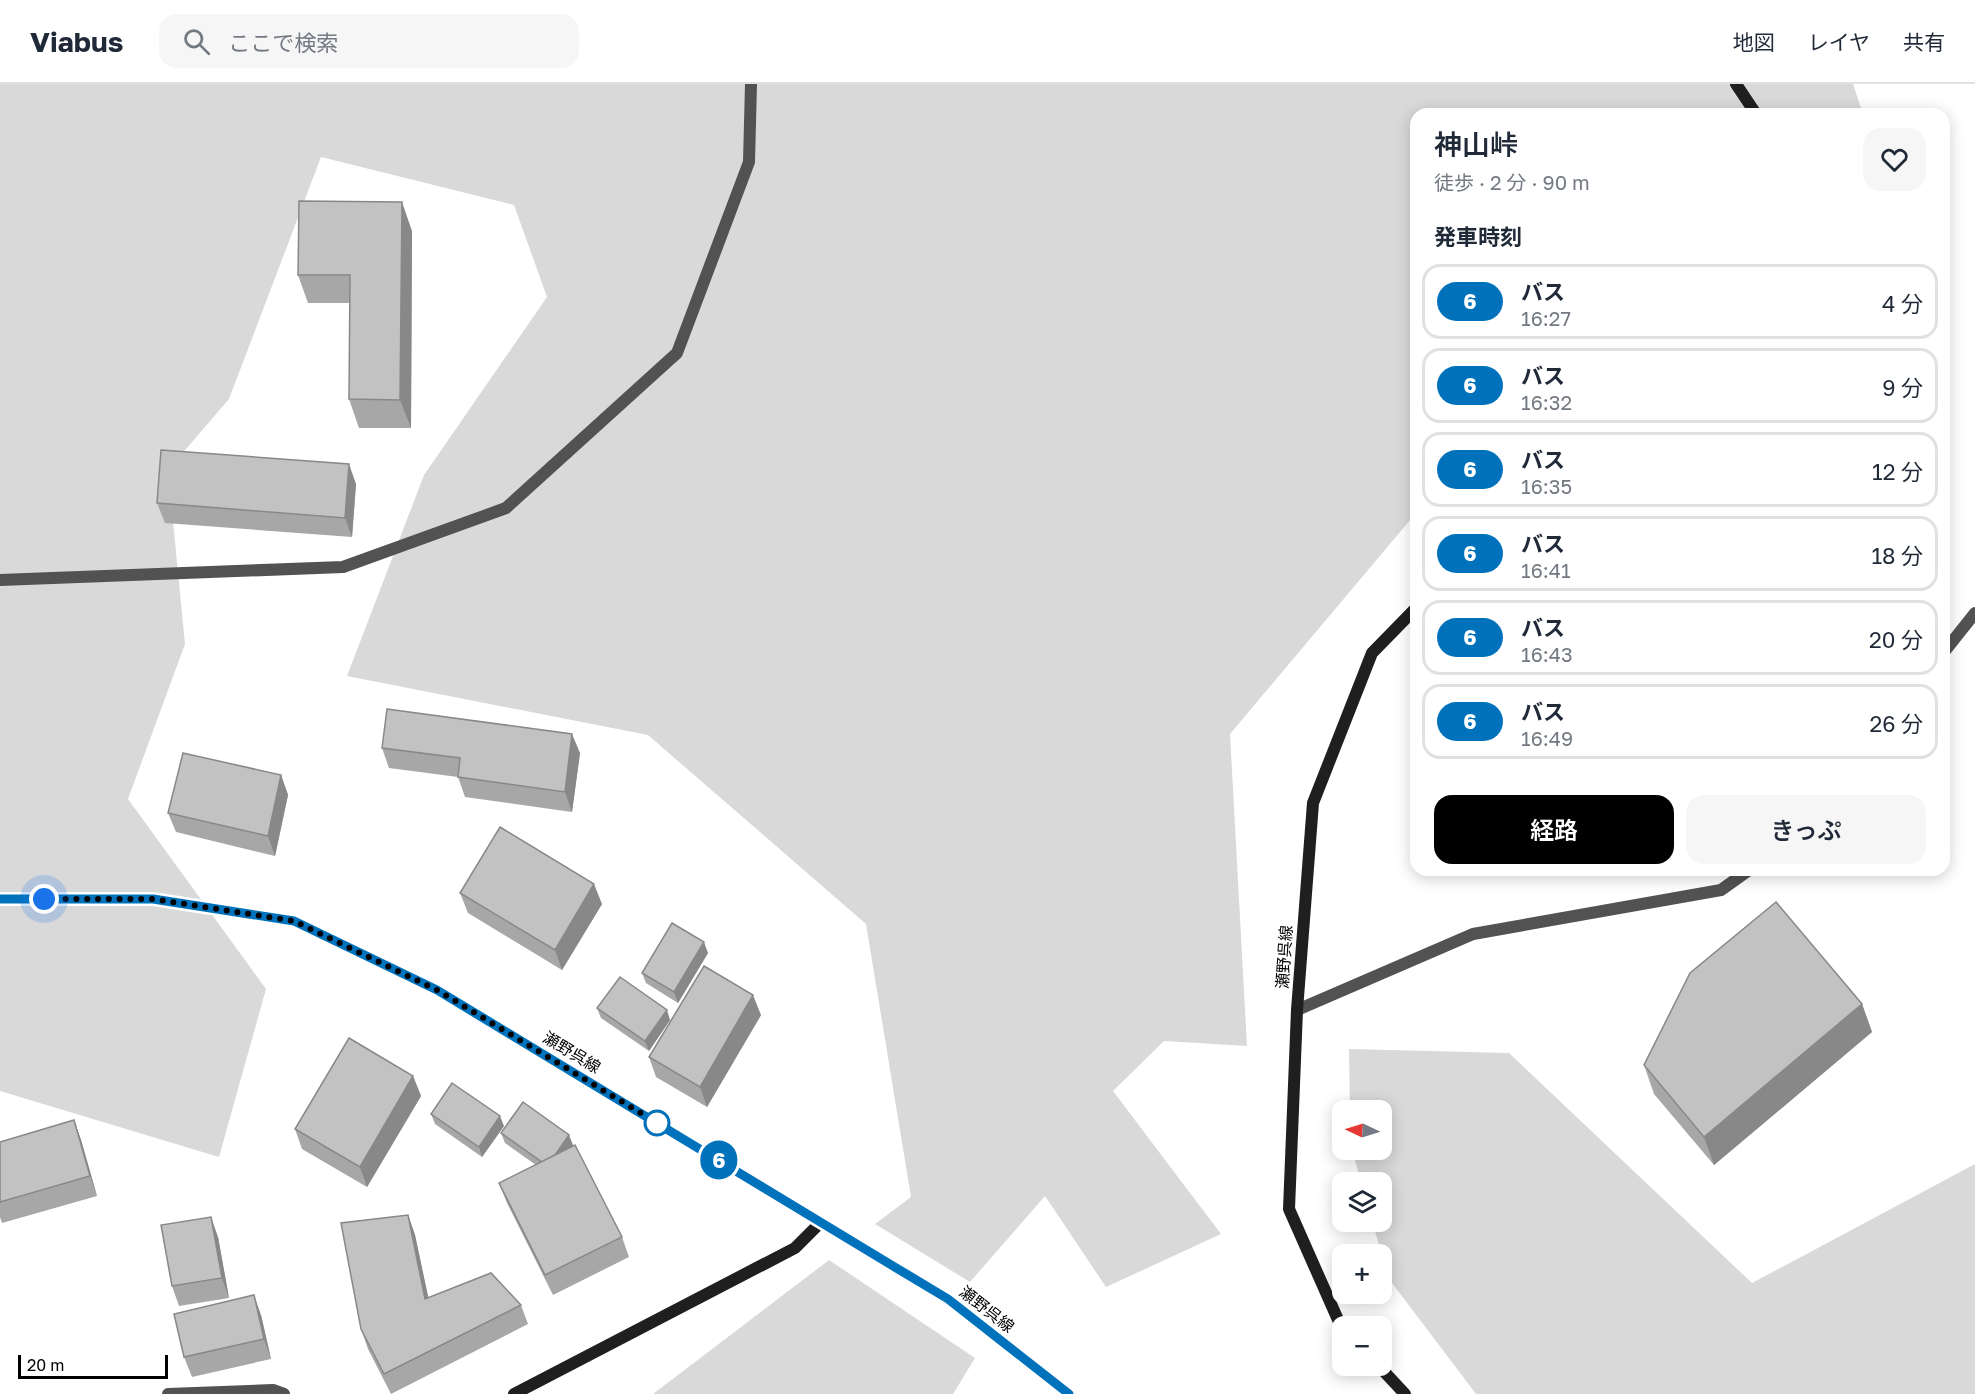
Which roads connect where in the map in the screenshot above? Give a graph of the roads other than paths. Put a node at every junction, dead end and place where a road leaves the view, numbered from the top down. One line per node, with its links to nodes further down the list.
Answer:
1 (751, 84): 4 (street)
2 (1736, 84): 3 (main road)
3 (1752, 108)
4 (0, 580)
5 (1975, 613): 7 (street)
6 (1410, 614): 10 (main road, 瀬野呉線)
7 (1950, 644)
8 (1741, 876): 10 (street)
9 (0, 899): 11 (main road, 瀬野呉線)
10 (1296, 1010): 12 (main road, 瀬野呉線)
11 (820, 1222): 16 (main road); 17 (main road, 瀬野呉線)
12 (1336, 1316)
13 (1388, 1376): 18 (main road)
14 (168, 1394): 15 (street)
15 (284, 1394)
16 (514, 1394)
17 (1069, 1394)
18 (1405, 1394)

